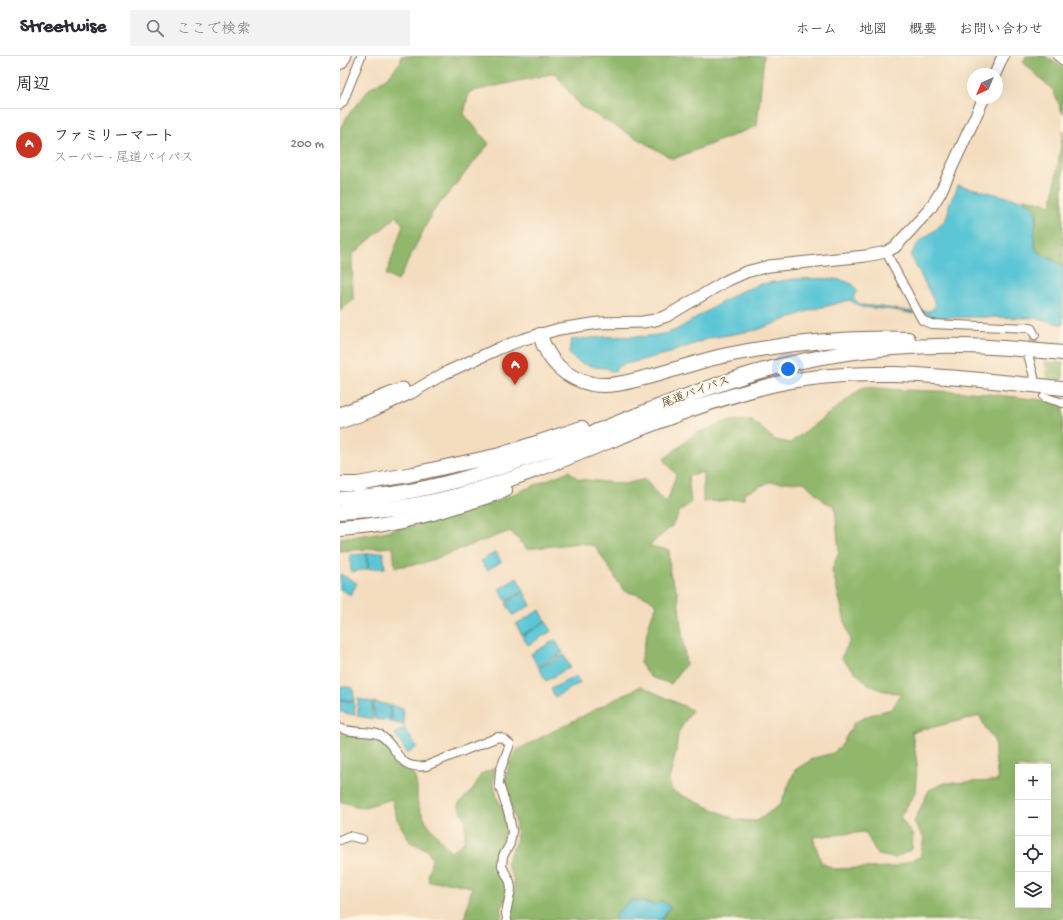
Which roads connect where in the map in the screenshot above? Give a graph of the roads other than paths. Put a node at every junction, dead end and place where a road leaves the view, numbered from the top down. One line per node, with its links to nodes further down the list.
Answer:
1 (344, 56): 6 (highway)
2 (361, 56): 9 (street)
3 (1003, 56): 7 (street)
4 (1057, 56): 5 (street)
5 (1063, 61)
6 (340, 62)
7 (998, 68)
8 (981, 104): 10 (street)
9 (340, 105)
10 (886, 252): 11 (street); 12 (street)
11 (540, 335): 13 (highway); 17 (street)
12 (1035, 335)
13 (1063, 349)
14 (856, 352): 15 (highway, 尾道バイパス); 25 (highway); 26 (highway, 尾道バイパス)
15 (1063, 353)
16 (1030, 358): 18 (street)
17 (445, 373): 22 (street); 24 (street)
18 (1034, 377)
19 (1063, 388): 23 (highway, 尾道バイパス)
20 (1044, 397): 21 (street)
21 (1063, 403)
22 (340, 413)
23 (659, 422): 27 (highway, 尾道バイパス); 28 (highway)
24 (340, 423)
25 (340, 484)
26 (340, 499)
27 (340, 513)
28 (340, 529)
29 (340, 728): 32 (street)
30 (362, 839): 31 (street)
31 (340, 840)
32 (507, 920)

